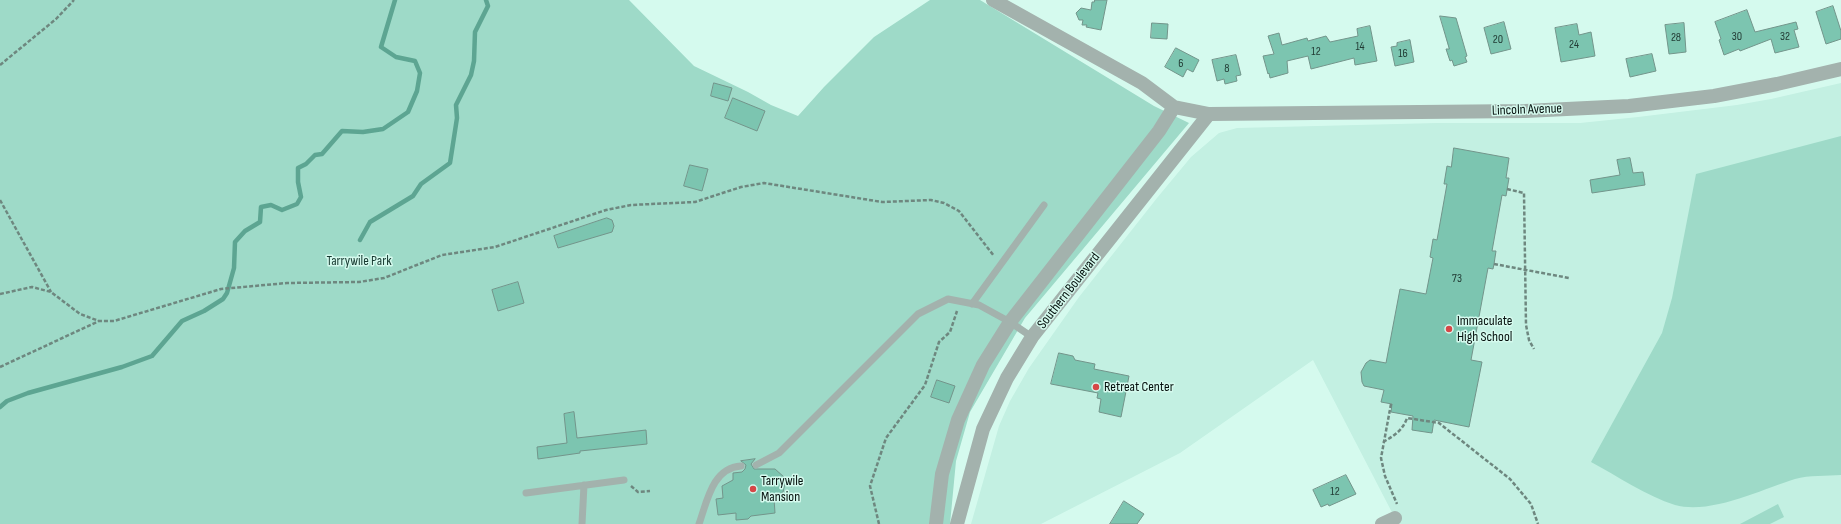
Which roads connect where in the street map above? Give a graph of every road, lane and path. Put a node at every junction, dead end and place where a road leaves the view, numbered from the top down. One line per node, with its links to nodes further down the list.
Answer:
1 (74, 0): 3 (path)
2 (993, 0): 5 (street)
3 (0, 65)
4 (1841, 68): 6 (street, Lincoln Avenue)
5 (1174, 107): 6 (street); 19 (street, Southern Boulevard)
6 (1209, 114): 20 (street, Southern Boulevard)
7 (1507, 189): 12 (path)
8 (0, 200): 14 (path)
9 (1044, 205): 10 (lane)
10 (1001, 264): 17 (lane); 18 (path)
11 (1494, 264): 12 (path)
12 (1524, 270): 13 (path); 21 (path)
13 (1569, 278)
14 (51, 292): 15 (path); 18 (path)
15 (0, 294)
16 (961, 302): 17 (lane); 25 (lane); 35 (path)
17 (972, 304): 19 (lane)
18 (99, 321): 22 (path)
19 (1010, 322): 20 (lane); 36 (street, Southern Boulevard)
20 (1032, 337): 37 (street, Southern Boulevard)
21 (1534, 349)
22 (0, 367)
23 (1391, 404): 24 (path)
24 (1383, 442): 32 (path); 39 (path)
25 (756, 465)
26 (741, 466): 34 (lane)
27 (624, 480): 28 (lane)
28 (584, 485): 31 (lane); 33 (lane)
29 (650, 491): 30 (path)
30 (638, 492)
31 (526, 493)
32 (1397, 514): 38 (street)
33 (582, 524)
34 (699, 524)
35 (879, 524)
36 (936, 524)
37 (957, 524)
38 (1382, 524)
39 (1538, 524)

